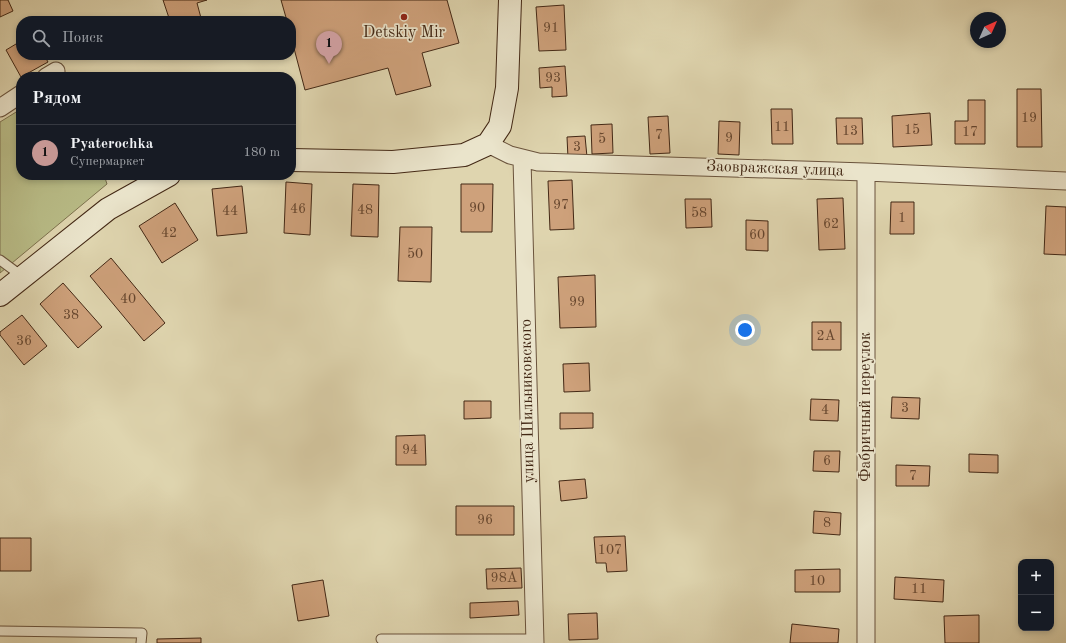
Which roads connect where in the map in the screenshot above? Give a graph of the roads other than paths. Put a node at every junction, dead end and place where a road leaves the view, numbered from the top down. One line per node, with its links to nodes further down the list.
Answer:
1 (510, 0): 4 (main road)
2 (16, 97): 3 (street)
3 (0, 108)
4 (488, 144): 5 (street, Заовражская улица); 6 (main road)
5 (522, 158): 7 (street, Заовражская улица); 15 (street, улица Шильниковского)
6 (296, 160)
7 (866, 172): 9 (street, Заовражская улица); 17 (street, Фабричный переулок)
8 (160, 180): 11 (main road)
9 (1066, 181)
10 (0, 260): 11 (lane)
11 (23, 277): 12 (main road)
12 (0, 295)
13 (0, 631): 16 (lane)
14 (381, 639): 15 (lane)
15 (535, 641)
16 (141, 643)
17 (866, 643)

